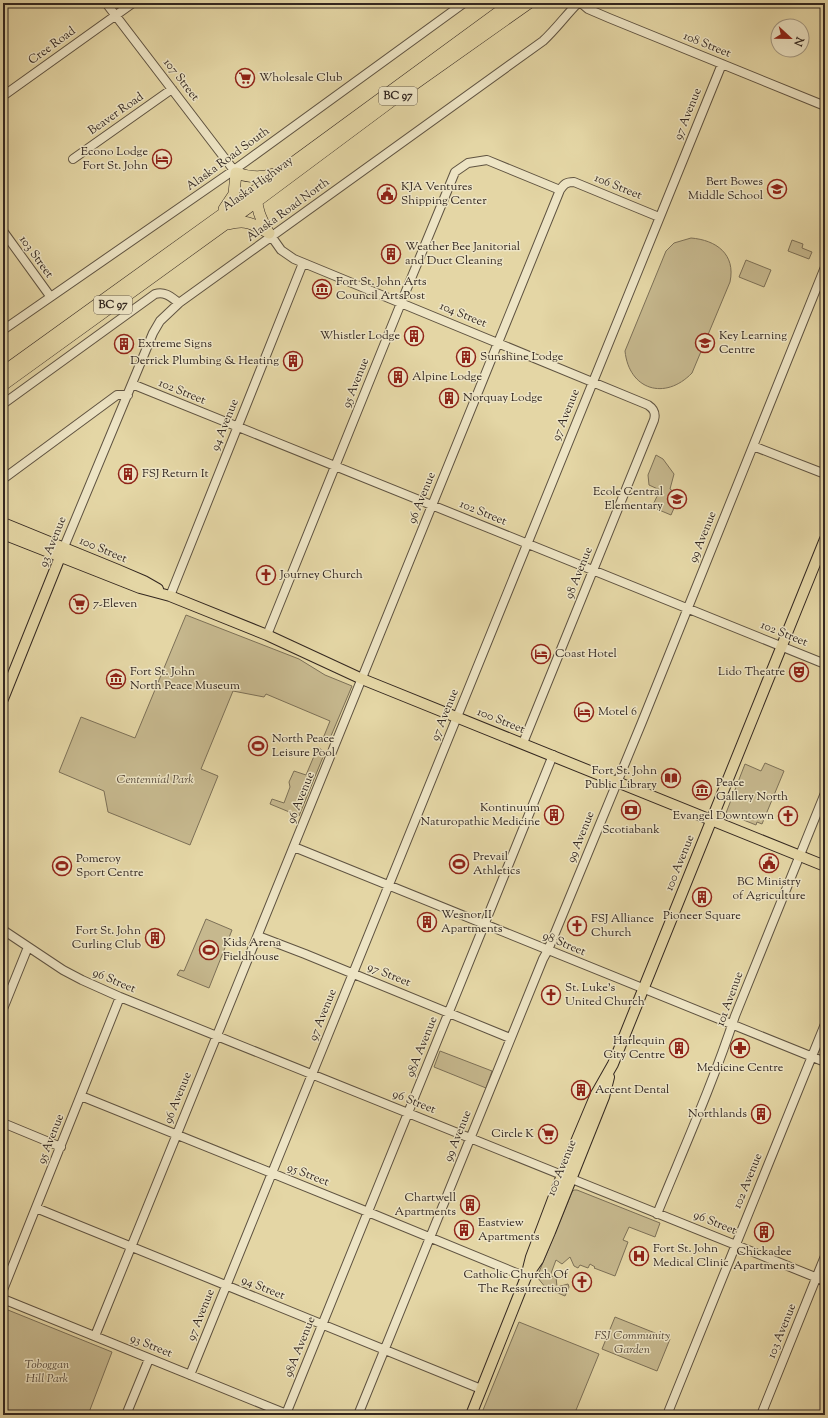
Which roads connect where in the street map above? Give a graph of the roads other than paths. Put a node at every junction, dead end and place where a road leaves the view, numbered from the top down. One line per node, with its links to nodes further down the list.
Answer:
1 (106, 3): 7 (street, 107 Street)
2 (133, 3): 7 (street, Cree Road)
3 (464, 3): 13 (street, Alaska Road South)
4 (511, 3): 14 (highway, Alaska Highway / BC 97)
5 (529, 3): 18 (highway, Alaska Highway / BC 97)
6 (580, 3): 8 (street, 108 Street); 25 (street, Alaska Road North)
7 (116, 16): 9 (street, 107 Street); 10 (street, Cree Road)
8 (722, 64): 11 (street, 108 Street); 22 (street, 97 Avenue)
9 (172, 90): 12 (street, Beaver Road); 13 (street, 107 Street)
10 (3, 96)
11 (825, 106)
12 (73, 159)
13 (235, 171): 14 (highway); 19 (highway); 23 (highway); 29 (street, Alaska Road South)
14 (280, 172): 16 (highway, Alaska Highway / BC 97)
15 (567, 182): 17 (street, 96 Avenue); 22 (street, 106 Street)
16 (257, 189): 19 (highway, Alaska Highway / BC 97); 20 (highway)
17 (560, 190): 31 (street, 95 Avenue); 33 (street, 96 Avenue)
18 (269, 192): 20 (highway, Alaska Highway / BC 97); 25 (highway)
19 (242, 200): 21 (highway); 23 (highway, Alaska Highway / BC 97)
20 (256, 202): 21 (highway, Alaska Highway / BC 97); 25 (highway)
21 (237, 215): 23 (highway, Alaska Highway / BC 97)
22 (659, 217): 35 (street, 97 Avenue)
23 (220, 221): 25 (highway); 34 (highway, Alaska Highway / BC 97); 37 (highway, Alaska Highway / BC 97)
24 (3, 231): 29 (street, 103 Street)
25 (270, 235): 26 (street, 104 Street); 30 (street, Alaska Road North)
26 (304, 263): 31 (street, 104 Street); 41 (street, 94 Avenue)
27 (825, 267): 28 (street, 99 Avenue)
28 (822, 282): 42 (street, 99 Avenue)
29 (50, 296): 32 (street, Alaska Road South)
30 (179, 303): 36 (street, 93 Avenue); 39 (street)
31 (401, 303): 33 (street, 104 Street); 43 (street, 95 Avenue)
32 (3, 330)
33 (498, 343): 35 (street, 104 Street); 46 (street, 96 Avenue)
34 (3, 372)
35 (592, 381): 40 (street, 104 Street); 50 (street, 97 Avenue)
36 (132, 384): 38 (street, 93 Avenue); 41 (street, 102 Street)
37 (3, 385)
38 (128, 395): 45 (street); 51 (street, 93 Avenue)
39 (3, 404)
40 (655, 411): 52 (street, 98 Avenue)
41 (238, 427): 43 (street, 102 Street); 53 (street, 94 Avenue)
42 (753, 446): 44 (street); 54 (street, 99 Avenue)
43 (336, 467): 46 (street, 102 Street); 55 (street, 95 Avenue)
44 (825, 474)
45 (3, 479)
46 (431, 505): 50 (street, 102 Street); 58 (street, 96 Avenue)
47 (6, 525): 51 (main road, 100 Street)
48 (3, 534): 51 (main road, 100 Street)
49 (825, 539): 56 (main road, 100 Avenue)
50 (528, 544): 52 (street, 102 Street); 60 (street, 97 Avenue)
51 (62, 552): 53 (main road, 100 Street); 59 (main road, 93 Avenue)
52 (593, 570): 54 (street, 102 Street); 61 (street, 98 Avenue)
53 (170, 596): 55 (main road, 100 Street)
54 (687, 609): 56 (street, 102 Street); 63 (street, 99 Avenue)
55 (267, 635): 58 (main road, 100 Street)
56 (782, 647): 57 (street, 102 Street); 65 (main road, 100 Avenue)
57 (825, 664)
58 (362, 679): 60 (main road, 100 Street); 66 (street, 96 Avenue)
59 (3, 698)
60 (457, 717): 61 (main road, 100 Street); 69 (street, 97 Avenue)
61 (523, 743): 62 (main road, 100 Street)
62 (553, 755): 63 (main road, 100 Street); 70 (street, 98A Avenue)
63 (617, 782): 65 (main road, 100 Street); 74 (street, 99 Avenue)
64 (825, 793): 67 (street, 101 Avenue)
65 (712, 820): 67 (main road, 100 Street); 76 (main road, 100 Avenue)
66 (294, 847): 69 (street, 98 Street); 72 (street, 96 Avenue)
67 (800, 856): 68 (main road, 100 Street); 81 (street, 101 Avenue)
68 (825, 866)
69 (389, 885): 70 (street, 98 Street); 75 (street, 97 Avenue)
70 (484, 923): 74 (street, 98 Street); 79 (street, 98A Avenue)
71 (3, 930): 73 (street, 96 Street)
72 (258, 936): 75 (street, 97 Street); 82 (street, 96 Avenue)
73 (28, 947): 77 (street, 96 Street); 78 (street)
74 (548, 950): 76 (street, 98 Street); 83 (street, 99 Avenue)
75 (353, 974): 79 (street, 97 Street); 86 (street, 97 Avenue)
76 (643, 989): 81 (street, 98 Street); 94 (main road, 100 Avenue)
77 (120, 997): 82 (street, 96 Street); 87 (street, 95 Avenue)
78 (3, 1009)
79 (448, 1013): 83 (street, 97 Street); 88 (street, 98A Avenue)
80 (825, 1024): 84 (street, 102 Avenue)
81 (732, 1025): 84 (street, 98 Street); 97 (street, 101 Avenue)
82 (217, 1036): 86 (street, 96 Street); 90 (street, 96 Avenue)
83 (510, 1038): 91 (street, 99 Avenue)
84 (812, 1057): 85 (street, 98 Street); 99 (street, 102 Avenue)
85 (825, 1062)
86 (312, 1074): 88 (street, 96 Street); 93 (street, 97 Avenue)
87 (81, 1096): 90 (street, 95 Street); 92 (street, 95 Avenue)
88 (408, 1113): 91 (street, 96 Street); 96 (street, 98A Avenue)
89 (3, 1123): 92 (street)
90 (176, 1135): 93 (street, 95 Street); 100 (street, 96 Avenue)
91 (470, 1138): 94 (street, 96 Street); 98 (street, 99 Avenue)
92 (61, 1147): 95 (street, 95 Avenue)
93 (272, 1174): 96 (street, 95 Street); 105 (street, 97 Avenue)
94 (567, 1177): 97 (street, 96 Street); 102 (main road, 100 Avenue)
95 (36, 1208): 100 (street, 94 Street); 106 (street, 95 Avenue)
96 (368, 1212): 98 (street, 95 Street); 108 (street, 98A Avenue)
97 (658, 1214): 99 (street, 96 Street)
98 (430, 1237): 102 (street, 95 Street); 110 (street, 99 Avenue)
99 (736, 1245): 103 (street, 96 Street); 118 (street, 102 Avenue)
100 (131, 1248): 105 (street, 94 Street); 109 (street, 96 Avenue)
101 (825, 1256): 103 (street, 103 Avenue)
102 (526, 1277): 113 (main road, 100 Avenue)
103 (816, 1278): 104 (street, 96 Street); 119 (street, 103 Avenue)
104 (825, 1281)
105 (226, 1286): 108 (street, 94 Street); 112 (street, 97 Avenue)
106 (3, 1290)
107 (3, 1299): 109 (street, 93 Street)
108 (323, 1324): 110 (street, 94 Street); 114 (street, 98A Avenue)
109 (95, 1336): 111 (street, 93 Street)
110 (385, 1350): 113 (street, 94 Street); 116 (street, 99 Avenue)
111 (149, 1358): 112 (street, 93 Street); 115 (street)
112 (190, 1375): 114 (street, 93 Street)
113 (481, 1389): 117 (main road, 100 Avenue)
114 (288, 1414)
115 (126, 1415)
116 (358, 1415)
117 (471, 1415)
118 (667, 1415)
119 (761, 1415)

